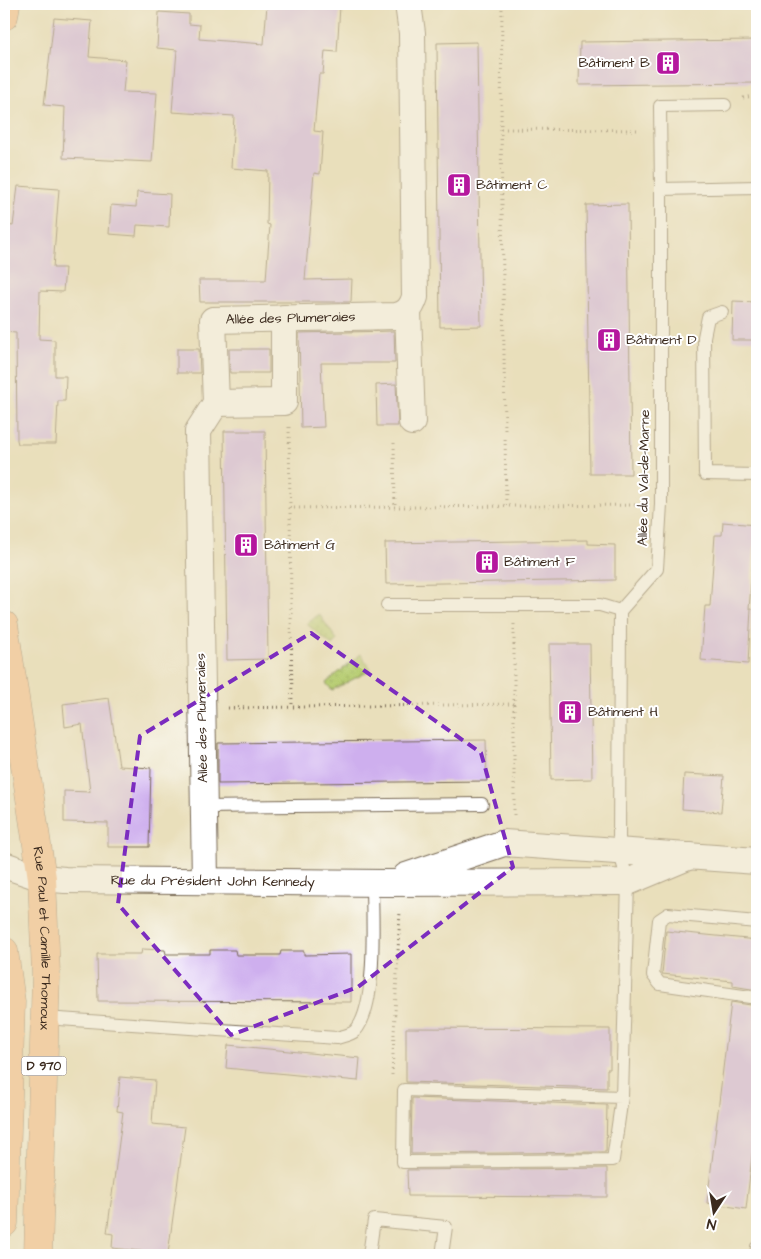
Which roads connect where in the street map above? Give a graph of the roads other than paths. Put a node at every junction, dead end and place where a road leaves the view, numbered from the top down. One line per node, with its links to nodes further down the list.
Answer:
1 (6, 4): 3 (main road)
2 (408, 4): 7 (street)
3 (4, 16)
4 (725, 105): 6 (lane, Allée du Val-de-Marne)
5 (757, 187): 6 (lane)
6 (661, 189): 14 (lane, Allée du Val-de-Marne)
7 (408, 311): 9 (street, Allée des Plumeraies); 11 (street)
8 (722, 312): 12 (lane)
9 (284, 318): 10 (street); 10 (street, Allée des Plumeraies)
10 (216, 403): 17 (street, Allée des Plumeraies)
11 (412, 422)
12 (757, 475)
13 (387, 605): 14 (lane)
14 (620, 611): 18 (lane)
15 (4, 625): 22 (main road, Rue Paul et Camille Thomoux / D 970)
16 (482, 804): 17 (lane)
17 (204, 807): 23 (street, Allée des Plumeraies)
18 (619, 850): 19 (street, Rue du Président John Kennedy); 24 (lane); 25 (street, Rue du Président John Kennedy)
19 (690, 856): 20 (street, Rue du Président John Kennedy); 24 (street, Rue du Président John Kennedy)
20 (757, 861)
21 (4, 865): 22 (street, Rue du Président John Kennedy)
22 (42, 878): 23 (street, Rue du Président John Kennedy); 29 (main road, Rue Paul et Camille Thomoux / D 970)
23 (205, 881): 25 (street, Rue du Président John Kennedy)
24 (628, 882): 25 (street, Rue du Président John Kennedy); 30 (lane)
25 (386, 883): 29 (lane)
26 (757, 922): 28 (lane)
27 (4, 951): 31 (main road, D 970)
28 (757, 998)
29 (45, 1018): 33 (main road, Rue Paul et Camille Thomoux / D 970)
30 (622, 1097): 30 (lane)
31 (4, 1223)
32 (757, 1247): 36 (lane)
33 (38, 1255)
34 (369, 1255): 35 (lane)
35 (442, 1255)
36 (756, 1255)

